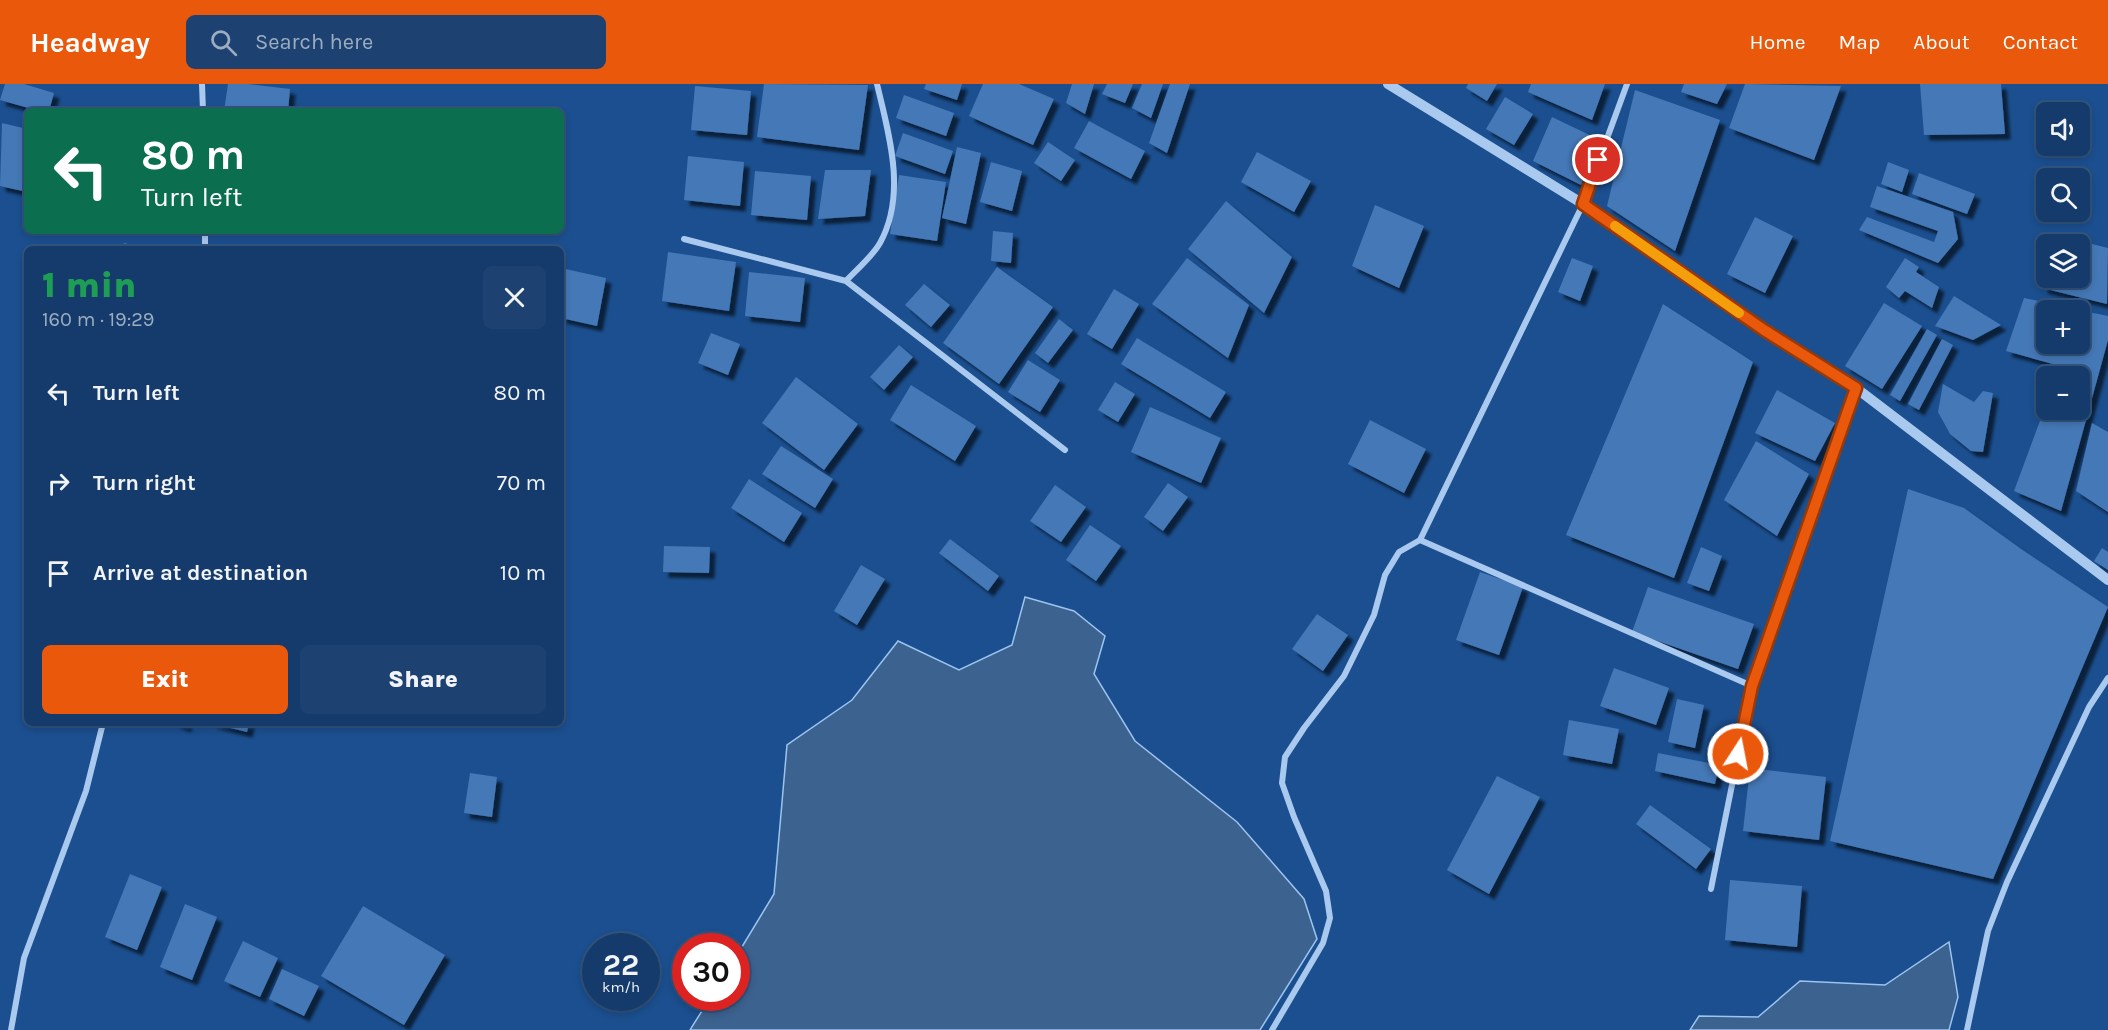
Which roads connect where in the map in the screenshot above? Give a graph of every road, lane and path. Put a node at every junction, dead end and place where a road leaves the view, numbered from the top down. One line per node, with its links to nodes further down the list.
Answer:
1 (202, 84): 5 (street)
2 (877, 84): 8 (street)
3 (1388, 84): 6 (street)
4 (1627, 84): 6 (street)
5 (203, 108)
6 (1583, 204): 9 (street); 11 (street)
7 (684, 239): 8 (street)
8 (846, 281): 10 (street)
9 (1856, 388): 12 (street); 14 (street)
10 (1065, 450)
11 (1420, 540): 14 (street); 18 (street)
12 (2108, 580)
13 (2108, 678): 19 (street)
14 (1752, 686): 16 (street)
15 (102, 726): 17 (street)
16 (1711, 889)
17 (11, 1030)
18 (1272, 1030)
19 (1967, 1030)

